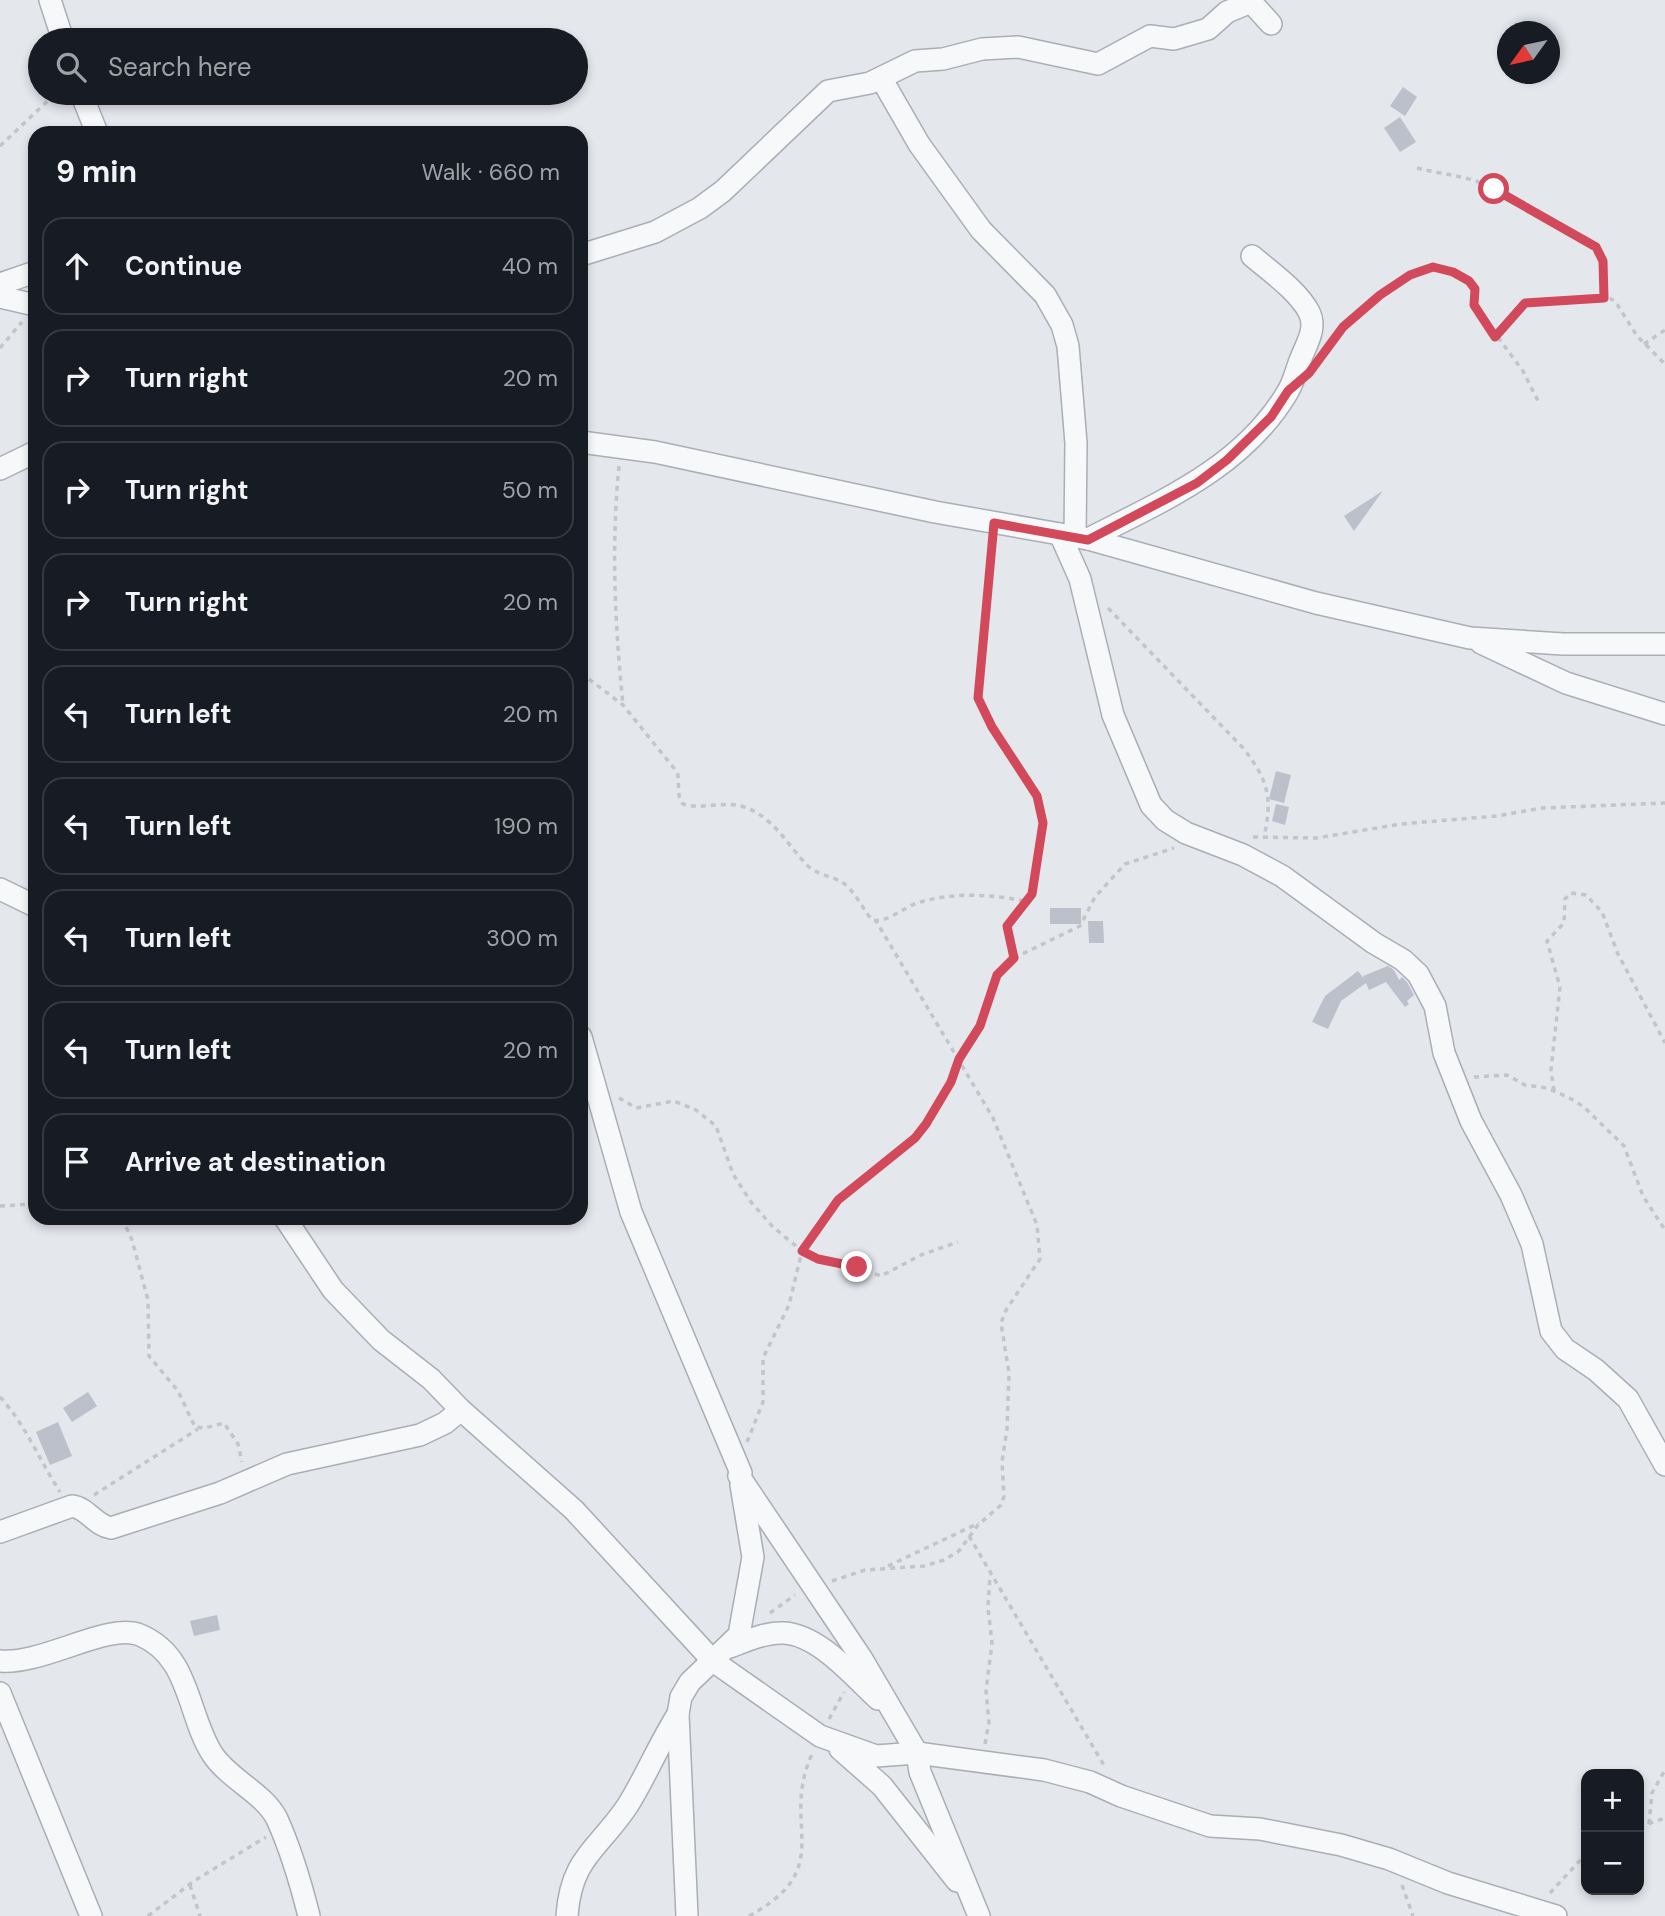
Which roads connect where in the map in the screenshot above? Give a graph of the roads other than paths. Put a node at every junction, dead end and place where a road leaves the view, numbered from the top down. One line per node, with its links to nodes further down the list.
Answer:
1 (50, 0): 3 (street)
2 (1271, 24): 4 (street)
3 (59, 28)
4 (881, 78): 7 (street); 16 (street)
5 (86, 105): 6 (street)
6 (94, 126)
7 (588, 253)
8 (1252, 256): 16 (street)
9 (28, 274): 10 (street)
10 (0, 284)
11 (0, 297): 12 (street)
12 (28, 310)
13 (588, 443): 16 (street)
14 (28, 455): 15 (street)
15 (0, 469)
16 (1074, 537): 17 (street); 25 (street)
17 (1470, 638): 18 (street); 19 (street)
18 (1665, 644)
19 (1665, 714)
20 (0, 889): 21 (street)
21 (28, 903)
22 (588, 1059): 26 (street)
23 (290, 1225): 24 (street)
24 (461, 1410): 27 (street); 30 (street)
25 (1665, 1465)
26 (738, 1470): 28 (street); 32 (street)
27 (0, 1532)
28 (730, 1647): 30 (street); 32 (street)
29 (0, 1661): 39 (street)
30 (713, 1661): 33 (street); 34 (street)
31 (0, 1693): 38 (street)
32 (891, 1709): 35 (street)
33 (677, 1714): 40 (street); 41 (street)
34 (824, 1737): 35 (street); 36 (street)
35 (917, 1753): 36 (street); 37 (street)
36 (976, 1909)
37 (1547, 1913)
38 (91, 1916)
39 (309, 1916)
40 (567, 1916)
41 (687, 1916)

